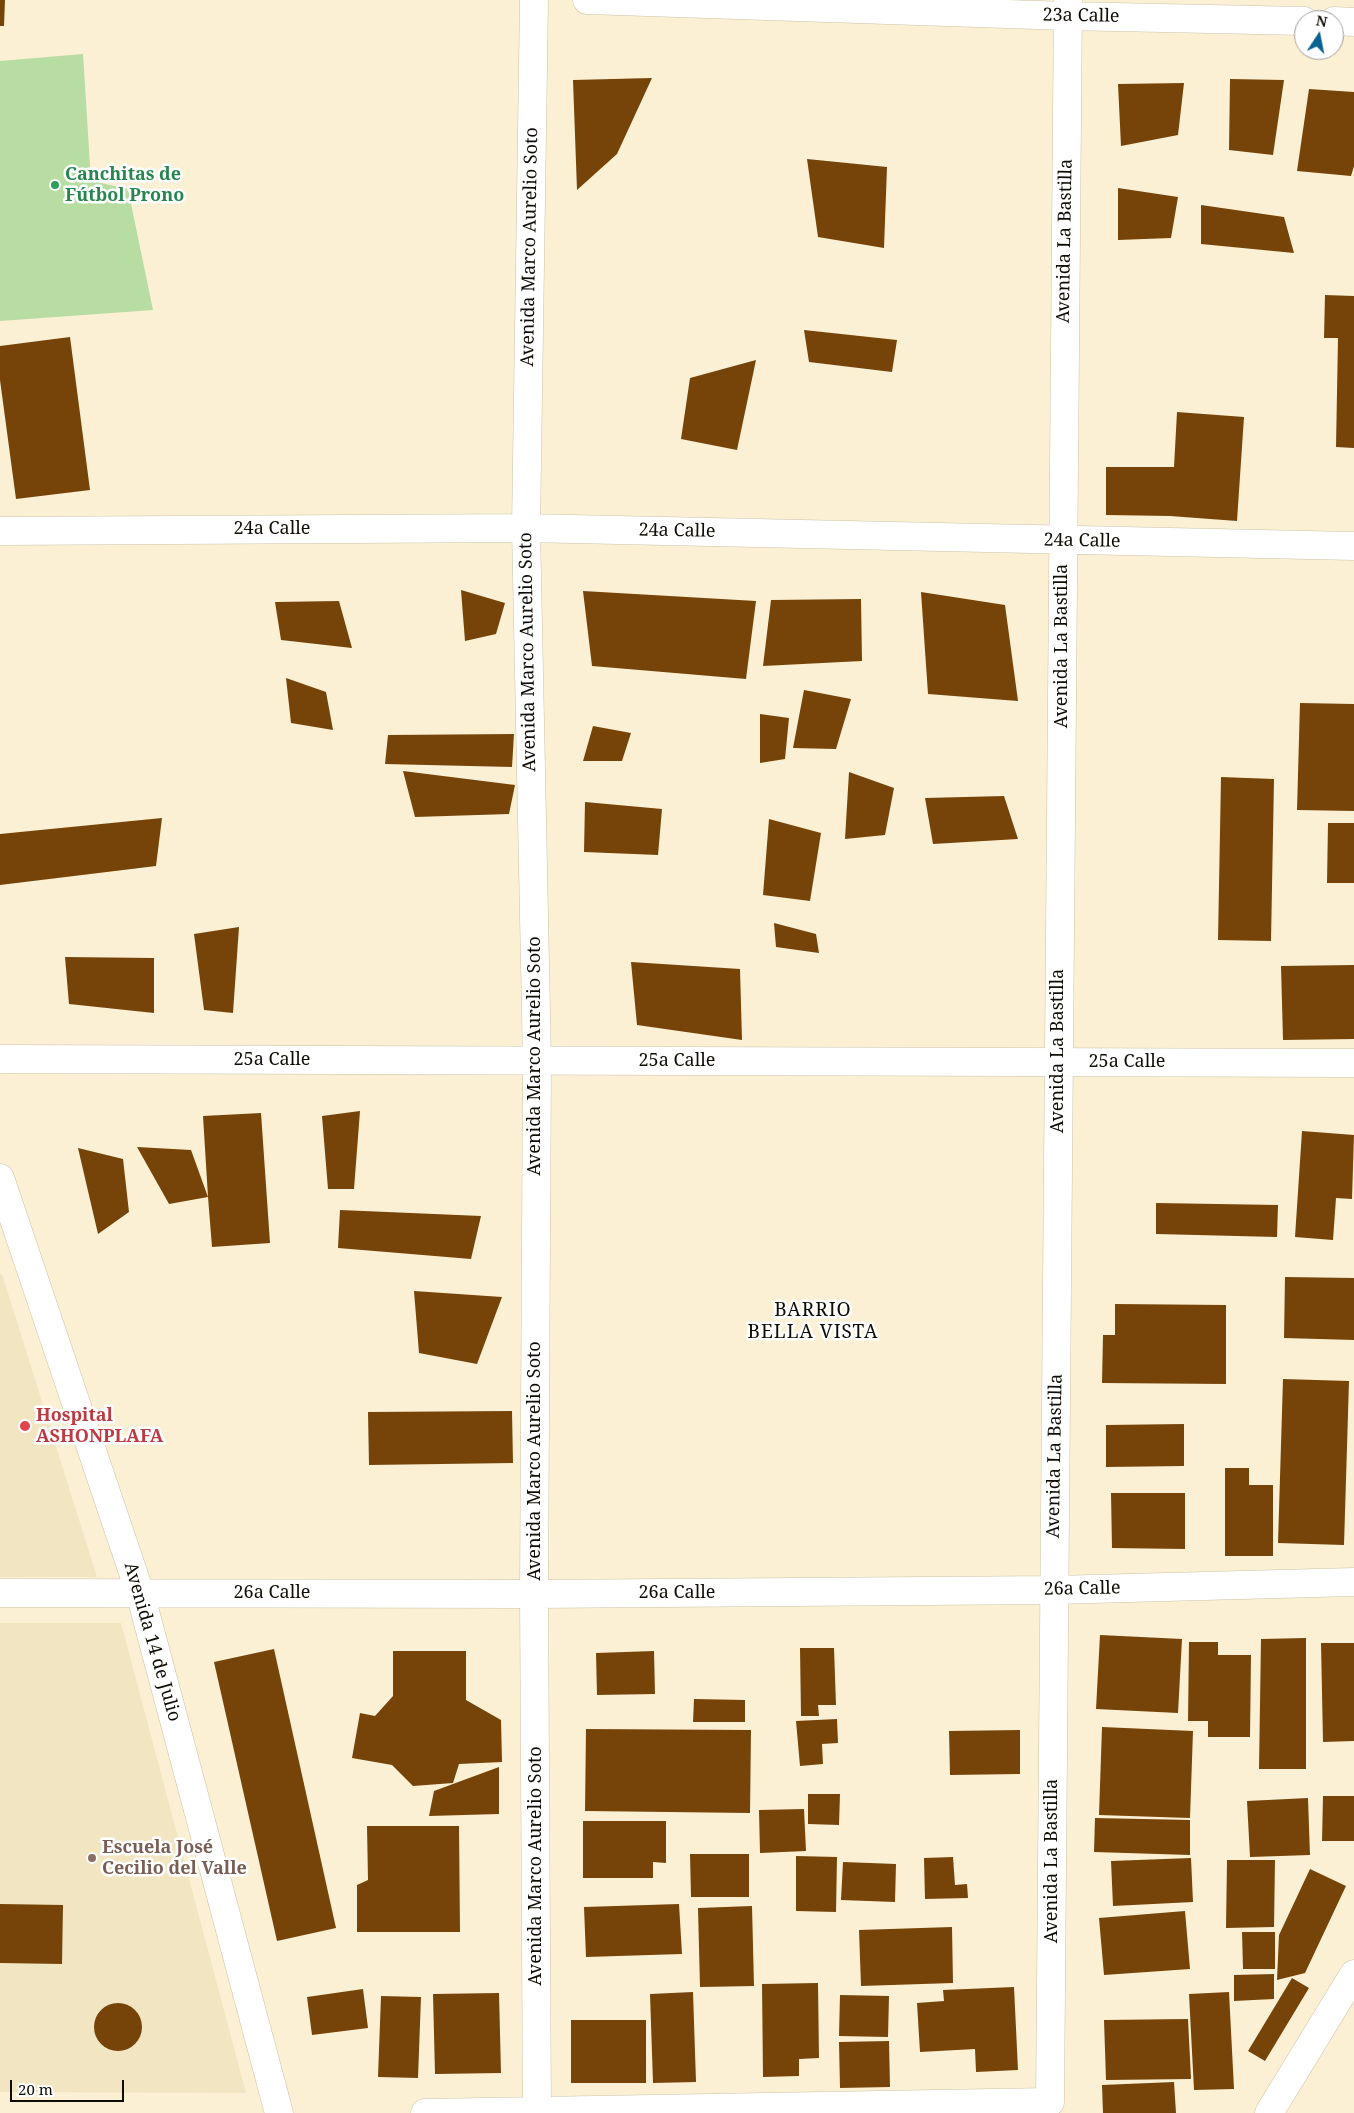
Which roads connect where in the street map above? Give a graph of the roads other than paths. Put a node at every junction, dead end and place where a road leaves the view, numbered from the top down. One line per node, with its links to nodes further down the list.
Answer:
1 (534, 0): 5 (street, Avenida Marco Aurelio Soto)
2 (587, 0): 3 (street, 23a Calle)
3 (1067, 8): 4 (street, 23a Calle); 7 (street, Avenida La Bastilla)
4 (1294, 20)
5 (526, 528): 6 (street, 24a Calle); 7 (street, 24a Calle); 10 (street, Avenida Marco Aurelio Soto)
6 (0, 531)
7 (1063, 541): 8 (street, 24a Calle); 11 (street, Avenida La Bastilla)
8 (1354, 546)
9 (0, 1059): 10 (street, 25a Calle)
10 (537, 1060): 11 (street, 25a Calle); 18 (street, Avenida Marco Aurelio Soto)
11 (1058, 1062): 12 (street, 25a Calle); 15 (street, Avenida La Bastilla)
12 (1354, 1063)
13 (0, 1178): 17 (street, Avenida 14 de Julio)
14 (1354, 1582): 15 (street, 26a Calle)
15 (1054, 1590): 18 (street, 26a Calle); 20 (street, Avenida La Bastilla)
16 (0, 1592): 17 (street, 26a Calle)
17 (140, 1593): 18 (street, 26a Calle); 21 (street, Avenida 14 de Julio)
18 (534, 1594): 20 (street, Avenida Marco Aurelio Soto)
19 (1354, 1974): 23 (street)
20 (537, 2112): 22 (street)
21 (279, 2113)
22 (425, 2113)
23 (1269, 2113)

